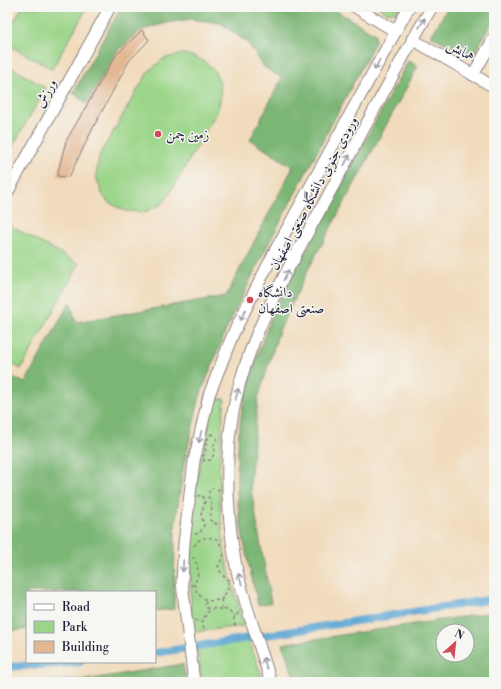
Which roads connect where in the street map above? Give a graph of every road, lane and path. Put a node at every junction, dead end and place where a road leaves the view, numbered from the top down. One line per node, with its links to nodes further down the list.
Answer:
1 (110, 7): 10 (street, ورزش)
2 (355, 7): 5 (street)
3 (409, 7): 5 (street, ورودی جنوبی دانشگاه صنعتی اصفهان)
4 (432, 7): 7 (street, ورودی جنوبی دانشگاه صنعتی اصفهان, one-way to 4)
5 (395, 31): 11 (street, ورودی جنوبی دانشگاه صنعتی اصفهان, one-way to 11)
6 (494, 38): 8 (street)
7 (412, 39): 8 (street, همایش); 12 (street, ورودی جنوبی دانشگاه صنعتی اصفهان, one-way to 7)
8 (472, 75): 9 (street, همایش)
9 (494, 87)
10 (7, 193)
11 (276, 250): 12 (street); 15 (street, ورودی جنوبی دانشگاه صنعتی اصفهان, one-way to 15)
12 (294, 260): 14 (street, ورودی جنوبی دانشگاه صنعتی اصفهان, one-way to 12)
13 (206, 446): 13 (path)
14 (229, 492): 16 (street, ورودی جنوبی دانشگاه صنعتی اصفهان); 16 (path)
15 (190, 499): 17 (street, ورودی جنوبی دانشگاه صنعتی اصفهان); 17 (path)
16 (229, 518): 20 (street, ورودی جنوبی دانشگاه صنعتی اصفهان, one-way to 16)
17 (186, 529): 22 (street, ورودی جنوبی دانشگاه صنعتی اصفهان, one-way to 22)
18 (192, 549): 20 (path)
19 (192, 554): 21 (path)
20 (235, 581): 23 (path); 27 (street, ورودی جنوبی دانشگاه صنعتی اصفهان)
21 (194, 584): 22 (path); 24 (path)
22 (182, 590): 31 (street, ورودی جنوبی دانشگاه صنعتی اصفهان)
23 (221, 600): 24 (path); 25 (path)
24 (207, 601): 26 (path)
25 (221, 608): 26 (path); 28 (path)
26 (210, 609): 30 (path)
27 (250, 612): 28 (path); 32 (street, ورودی جنوبی دانشگاه صنعتی اصفهان, one-way to 27)
28 (235, 616): 29 (path)
29 (235, 626)
30 (204, 629)
31 (194, 682)
32 (271, 682)

